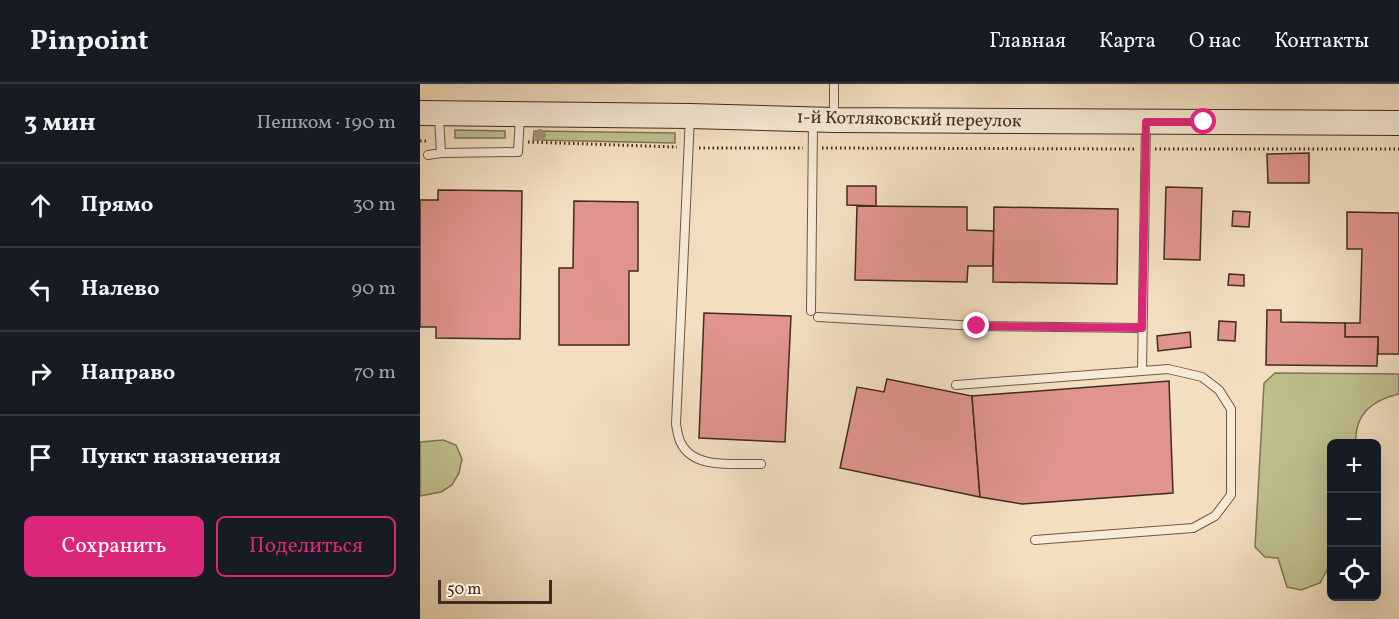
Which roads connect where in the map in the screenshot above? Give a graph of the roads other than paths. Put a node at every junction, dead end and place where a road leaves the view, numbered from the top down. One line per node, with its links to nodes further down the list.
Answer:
1 (834, 84): 5 (lane)
2 (430, 113): 3 (street, 1-й Котляковский переулок); 8 (lane)
3 (520, 114): 4 (street, 1-й Котляковский переулок); 8 (lane)
4 (690, 116): 5 (street, 1-й Котляковский переулок); 13 (lane)
5 (824, 119): 6 (street, 1-й Котляковский переулок); 10 (lane)
6 (1146, 122): 7 (street, 1-й Котляковский переулок); 10 (lane)
7 (1399, 123)
8 (441, 153): 9 (lane)
9 (428, 155)
10 (1142, 328): 11 (lane)
11 (1142, 371): 12 (lane); 14 (lane)
12 (956, 385)
13 (761, 464)
14 (1035, 540)

